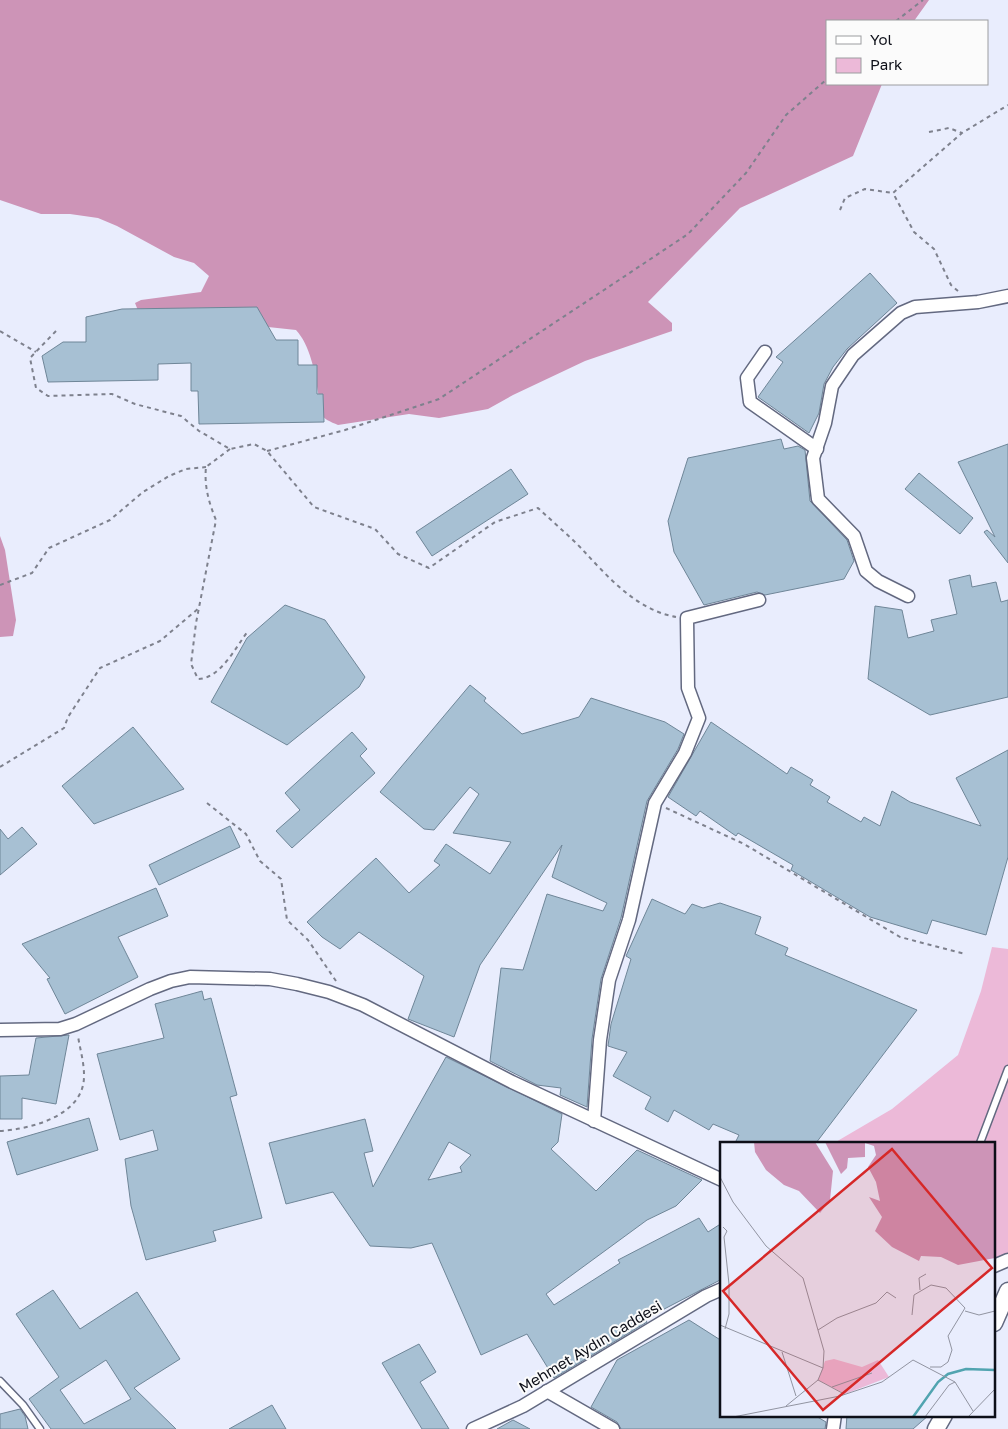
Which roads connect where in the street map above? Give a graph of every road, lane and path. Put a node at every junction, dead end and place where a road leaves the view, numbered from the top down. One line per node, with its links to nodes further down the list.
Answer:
1 (923, 0): 2 (path)
2 (897, 20)
3 (826, 80): 17 (path)
4 (1008, 105): 6 (path)
5 (929, 132): 6 (path)
6 (962, 133): 7 (path)
7 (893, 193): 8 (path); 10 (path)
8 (840, 210)
9 (1008, 296): 10 (street)
10 (971, 303): 16 (street)
11 (0, 331): 13 (path)
12 (56, 331): 13 (path)
13 (36, 352): 15 (path)
14 (765, 352): 16 (street)
15 (230, 449): 17 (path); 18 (path)
16 (817, 449): 20 (street)
17 (266, 451): 23 (path)
18 (206, 467): 19 (path); 22 (path)
19 (0, 585)
20 (908, 596)
21 (759, 600): 23 (street)
22 (199, 608): 24 (path); 25 (path)
23 (687, 618): 27 (street)
24 (248, 632)
25 (0, 767)
26 (207, 803): 29 (path)
27 (655, 803): 28 (path); 33 (street)
28 (965, 954)
29 (340, 996): 30 (street); 33 (street)
30 (76, 1024): 31 (street); 34 (path)
31 (0, 1030)
32 (1008, 1069): 35 (lane)
33 (594, 1121): 36 (street)
34 (0, 1131)
35 (980, 1142)
36 (720, 1179)
37 (1008, 1260): 38 (street)
38 (996, 1265)
39 (720, 1290): 43 (street, Mehmet Aydın Caddesi)
40 (1008, 1291): 41 (street)
41 (996, 1318)
42 (0, 1381): 46 (lane)
43 (547, 1391): 47 (street, Mehmet Aydın Caddesi); 48 (street)
44 (835, 1416): 49 (street)
45 (943, 1416): 50 (street)
46 (40, 1429)
47 (473, 1429)
48 (614, 1429)
49 (833, 1429)
50 (936, 1429)

